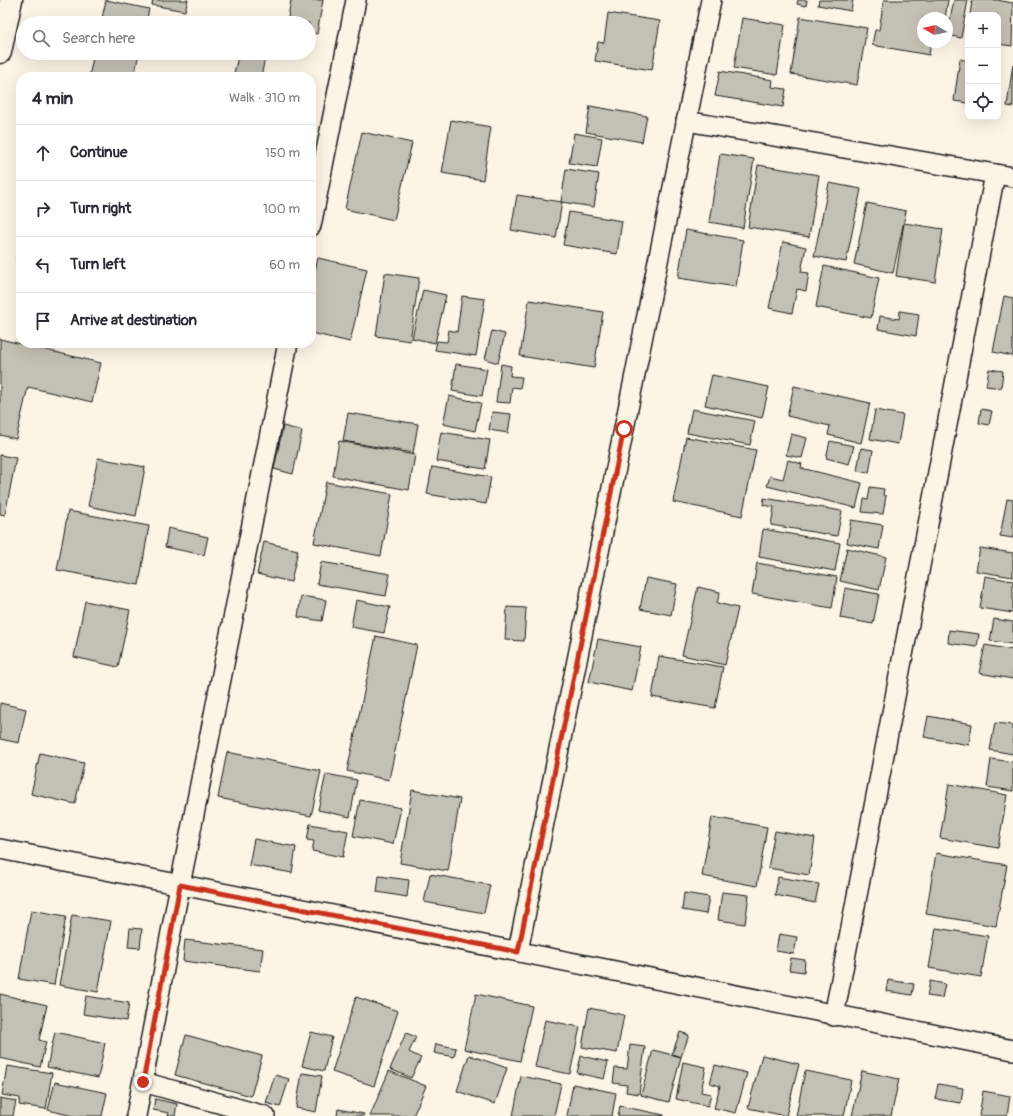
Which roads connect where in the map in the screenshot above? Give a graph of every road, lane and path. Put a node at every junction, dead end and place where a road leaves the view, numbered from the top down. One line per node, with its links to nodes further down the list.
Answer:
1 (11, 0): 4 (main road)
2 (356, 0): 8 (street)
3 (711, 0): 5 (street)
4 (0, 52)
5 (686, 121): 6 (street); 12 (street)
6 (995, 174): 7 (street); 13 (street)
7 (1013, 177)
8 (316, 201)
9 (287, 348): 11 (street)
10 (0, 849): 11 (street)
11 (180, 885): 12 (street); 15 (street)
12 (518, 952): 13 (street)
13 (834, 1016): 14 (street)
14 (1013, 1050)
15 (143, 1082): 16 (street); 17 (street)
16 (136, 1116)
17 (265, 1116)

